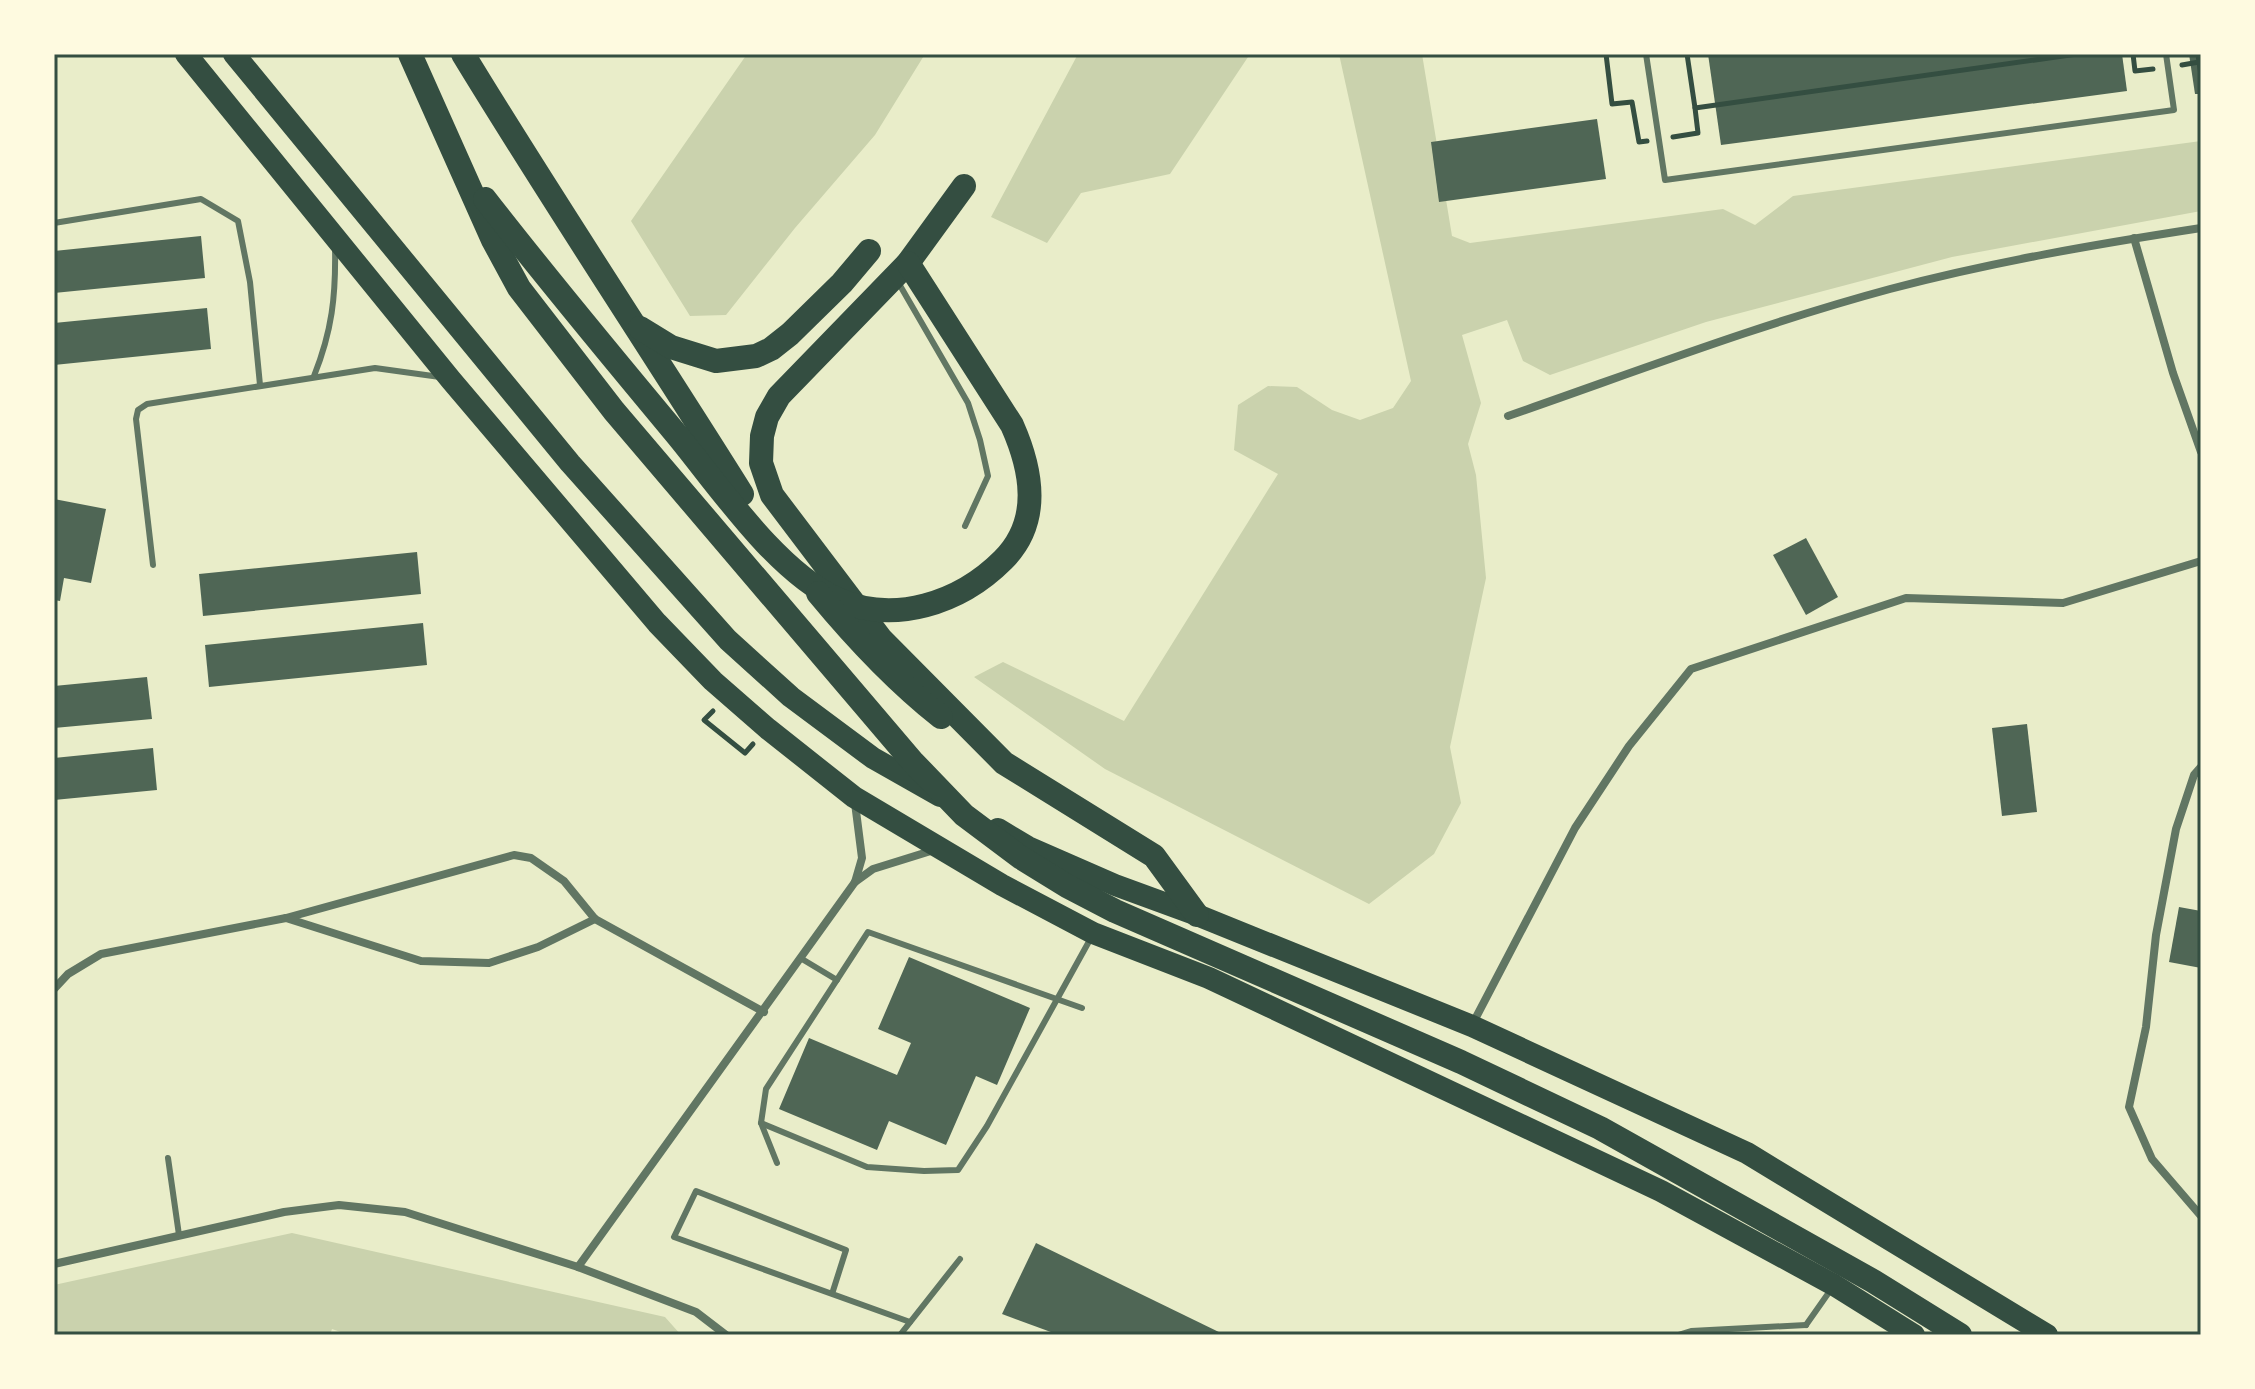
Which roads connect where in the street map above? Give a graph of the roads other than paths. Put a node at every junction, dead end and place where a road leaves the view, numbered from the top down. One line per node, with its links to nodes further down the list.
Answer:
1 (186, 54): 11 (highway)
2 (234, 54): 29 (highway)
3 (410, 54): 7 (highway)
4 (463, 54): 15 (highway)
5 (1646, 54): 6 (lane)
6 (2166, 54)
7 (459, 165): 14 (highway); 57 (highway)
8 (964, 186): 14 (highway)
9 (54, 223): 18 (lane)
10 (2201, 228): 12 (street)
11 (334, 235): 16 (lane); 17 (highway)
12 (2134, 238): 19 (street); 20 (street)
13 (869, 251): 15 (highway)
14 (901, 269): 21 (lane); 24 (highway)
15 (638, 327): 24 (highway)
16 (314, 376): 17 (lane); 18 (lane)
17 (451, 380): 26 (highway)
18 (260, 385): 23 (lane)
19 (1508, 416)
20 (2201, 452)
21 (965, 526)
22 (2201, 561): 39 (street)
23 (153, 565)
24 (1004, 763): 29 (highway)
25 (2201, 767): 43 (street)
26 (854, 797): 27 (highway); 28 (street)
27 (938, 849): 28 (street); 32 (highway)
28 (855, 882): 33 (street)
29 (1197, 915): 39 (highway)
30 (286, 918): 31 (street); 31 (street); 35 (street)
31 (595, 919): 38 (street)
32 (1093, 933): 36 (lane); 48 (highway)
33 (802, 959): 34 (lane); 38 (street)
34 (837, 980): 36 (lane); 40 (lane)
35 (54, 989)
36 (1057, 1000): 37 (lane); 40 (lane)
37 (1082, 1008)
38 (764, 1012): 47 (street)
39 (1472, 1026): 58 (highway)
40 (761, 1123): 42 (lane)
41 (168, 1158): 44 (lane)
42 (777, 1163)
43 (2201, 1216)
44 (179, 1235): 46 (street); 47 (street)
45 (960, 1259): 50 (lane)
46 (54, 1264)
47 (578, 1267): 52 (street)
48 (1834, 1285): 51 (lane); 56 (highway)
49 (832, 1294): 49 (lane); 50 (lane)
50 (910, 1322): 53 (lane)
51 (1806, 1325): 54 (lane); 55 (lane)
52 (726, 1335)
53 (900, 1335)
54 (1678, 1335)
55 (1809, 1335)
56 (1914, 1335)
57 (1960, 1335)
58 (2047, 1335)

